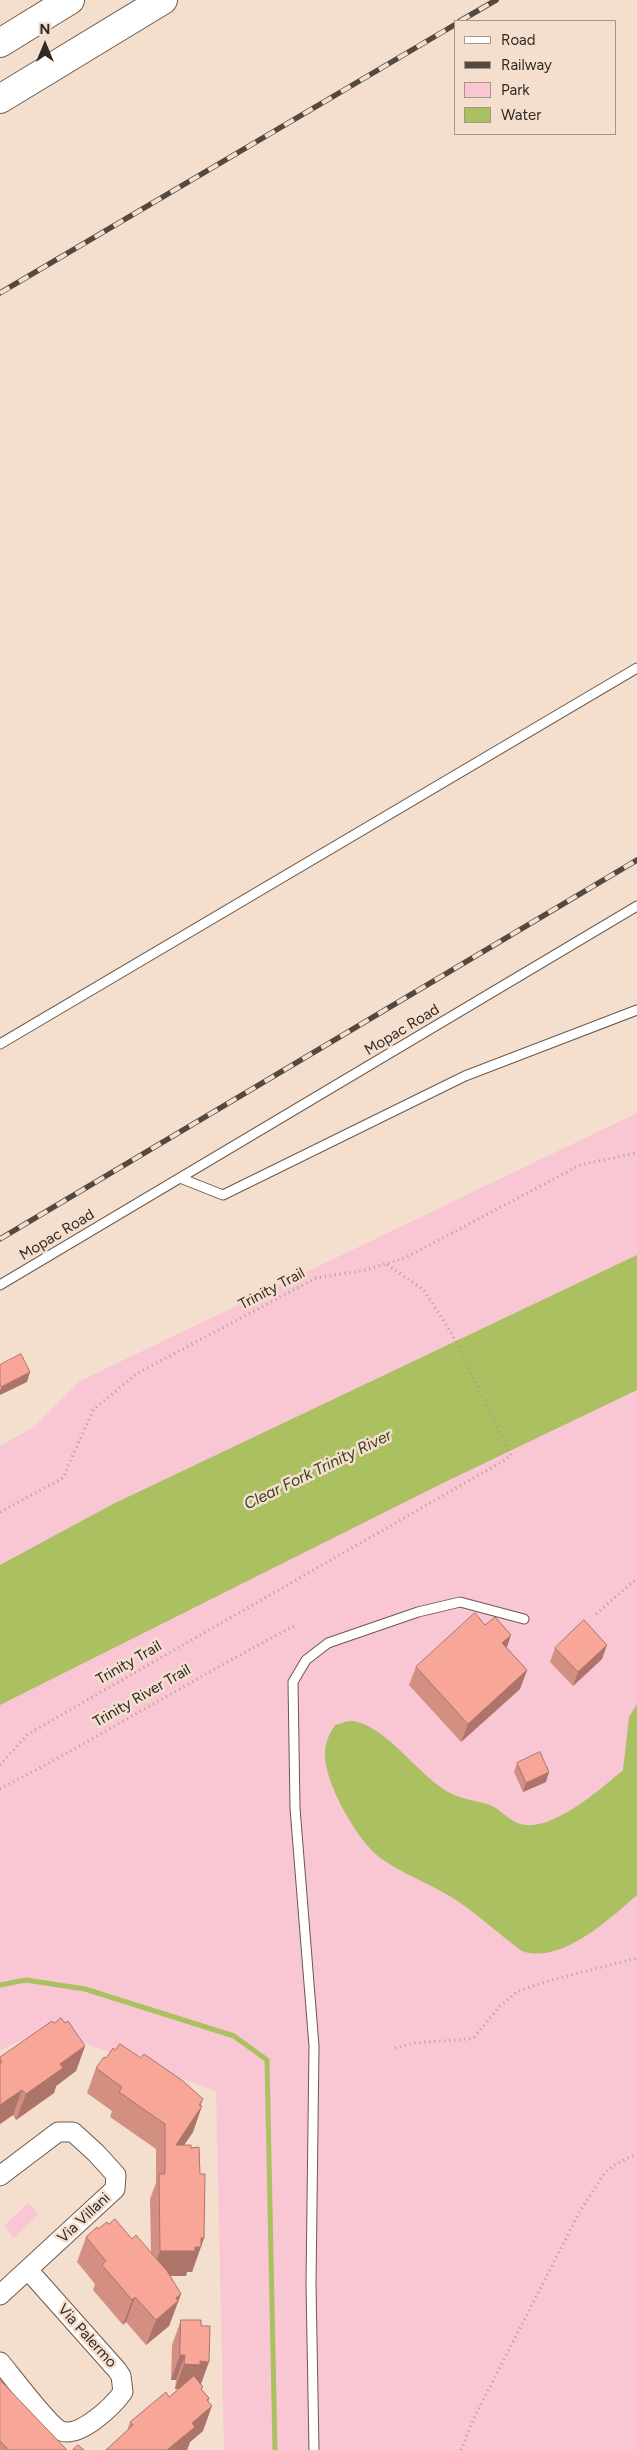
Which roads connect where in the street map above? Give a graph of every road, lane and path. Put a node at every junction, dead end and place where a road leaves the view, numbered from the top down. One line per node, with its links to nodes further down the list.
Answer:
1 (70, 0): 3 (highway)
2 (163, 0): 4 (highway)
3 (0, 43)
4 (0, 99)
5 (637, 668): 8 (lane)
6 (637, 906): 10 (lane, Mopac Road)
7 (637, 1010): 10 (lane)
8 (0, 1044)
9 (637, 1152): 11 (path, Trinity Trail)
10 (180, 1178): 12 (lane, Mopac Road)
11 (386, 1264): 13 (path, Trinity Trail); 18 (path, Trinity Trail)
12 (0, 1285)
13 (0, 1512)
14 (637, 1578): 15 (path)
15 (596, 1614)
16 (524, 1619): 27 (lane)
17 (296, 1625): 19 (path, Trinity River Trail)
18 (0, 1765)
19 (0, 1789)
20 (637, 1958): 21 (path)
21 (395, 2048)
22 (637, 2154): 28 (path)
23 (0, 2176): 24 (street, Via Villani)
24 (29, 2271): 25 (street, Via Villani); 26 (street, Via Palermo)
25 (0, 2295)
26 (0, 2362)
27 (314, 2450)
28 (461, 2450)

